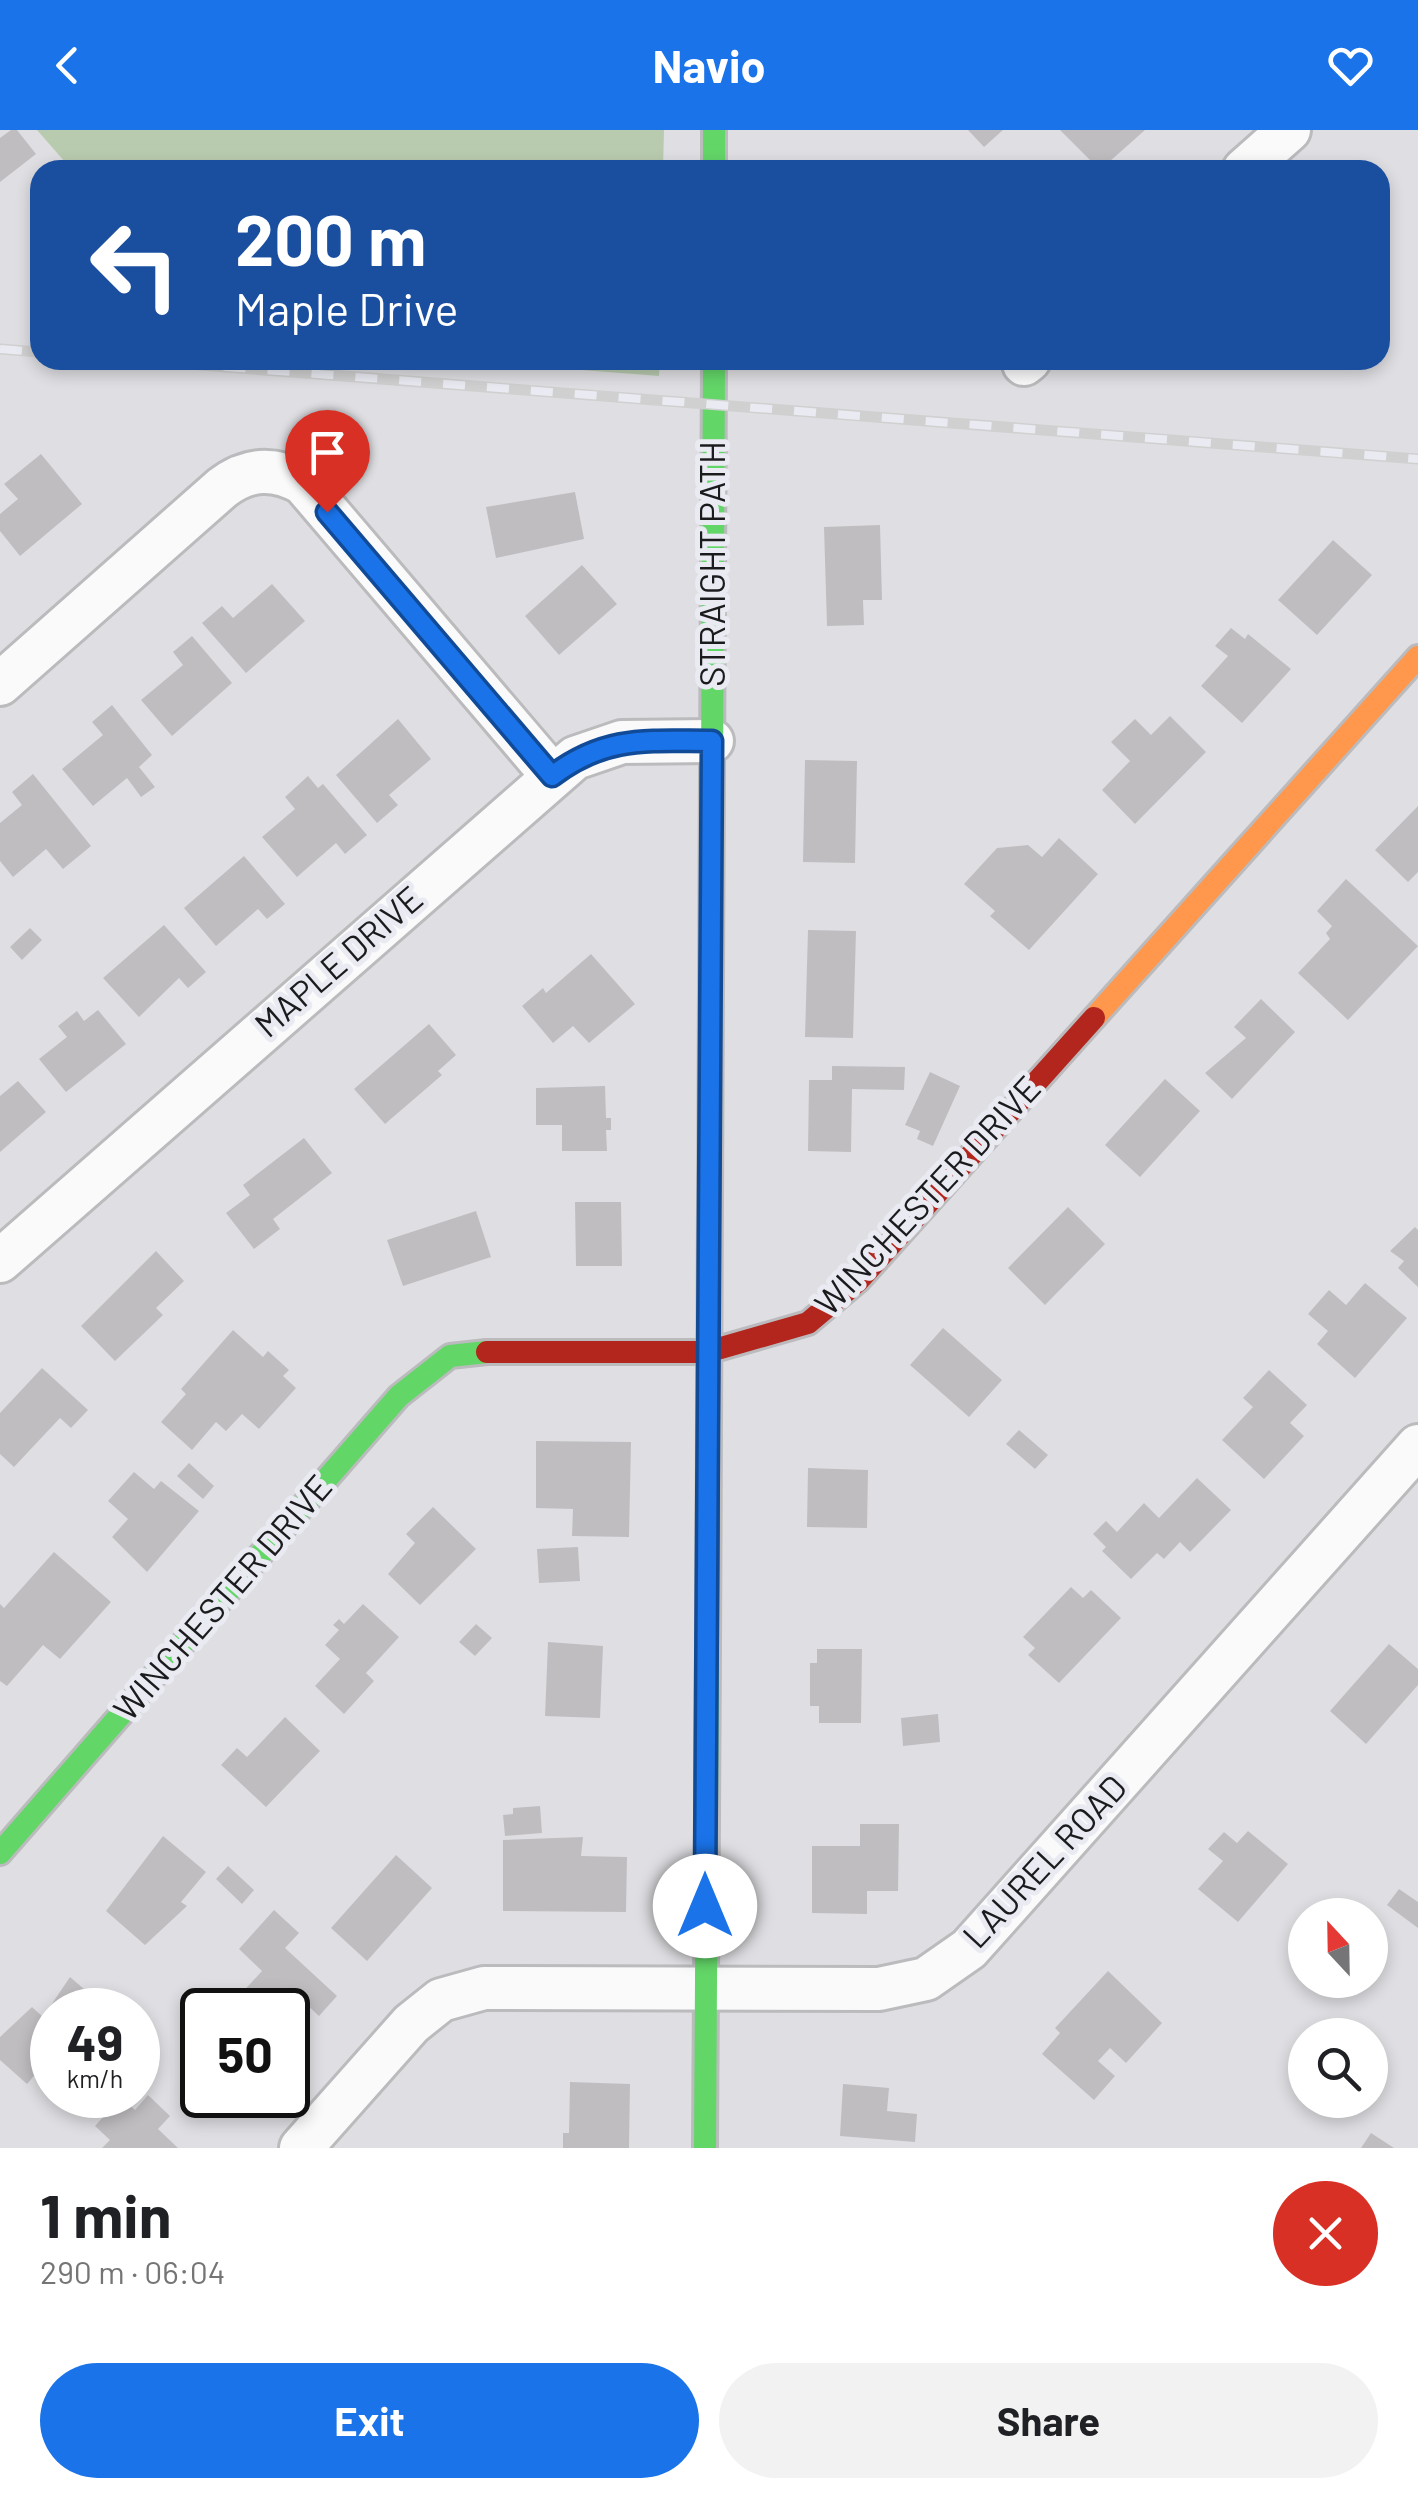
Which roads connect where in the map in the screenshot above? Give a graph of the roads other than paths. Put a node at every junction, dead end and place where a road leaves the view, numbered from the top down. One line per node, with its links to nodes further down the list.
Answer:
1 (714, 130): 3 (street)
2 (1289, 130): 4 (street)
3 (714, 160)
4 (1255, 160)
5 (714, 370): 8 (street, STRAIGHT PATH)
6 (1418, 657): 11 (street, WINCHESTER DRIVE)
7 (0, 684): 9 (street)
8 (712, 741): 9 (street, MAPLE DRIVE); 11 (street, STRAIGHT PATH)
9 (552, 776): 10 (street, MAPLE DRIVE)
10 (0, 1260)
11 (708, 1352): 13 (street, WINCHESTER DRIVE); 14 (street, STRAIGHT PATH)
12 (1418, 1446): 14 (street, LAUREL ROAD)
13 (0, 1853)
14 (705, 1985): 15 (street, LAUREL ROAD); 16 (street, STRAIGHT PATH)
15 (302, 2148)
16 (704, 2148)

